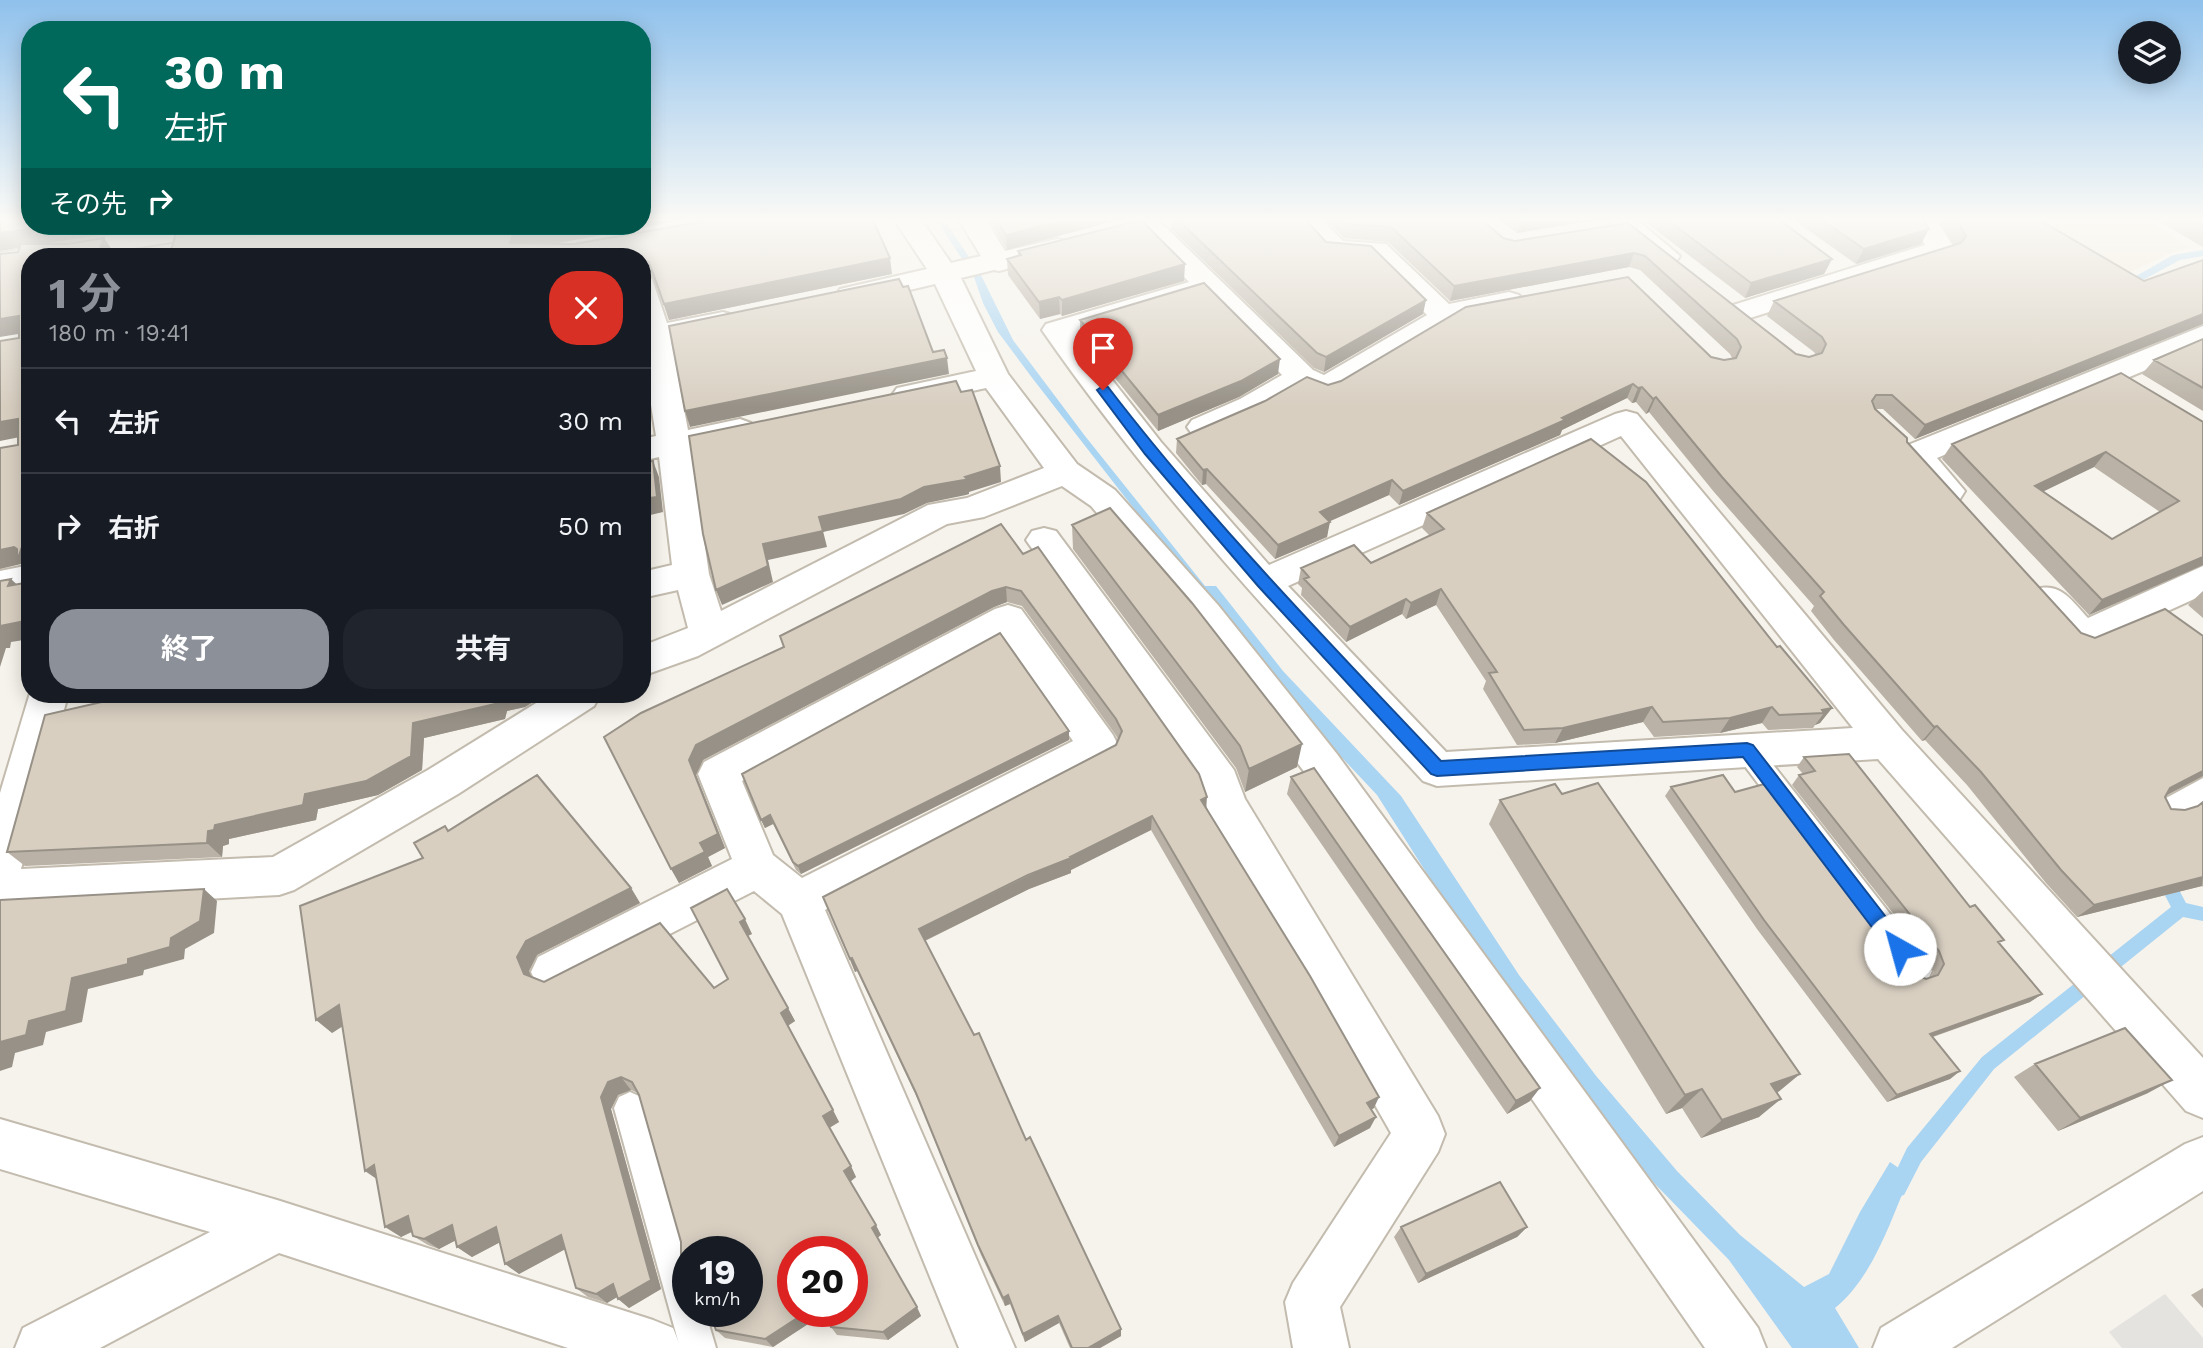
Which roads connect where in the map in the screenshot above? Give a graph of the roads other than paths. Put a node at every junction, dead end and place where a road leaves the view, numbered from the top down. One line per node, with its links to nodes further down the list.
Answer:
1 (914, 281): 8 (street)
2 (948, 281): 16 (street)
3 (1205, 281): 6 (street)
4 (1408, 281): 10 (street)
5 (1835, 281): 13 (street)
6 (1209, 285): 17 (street); 22 (street)
7 (1534, 297): 10 (street)
8 (827, 300)
9 (748, 316): 12 (street)
10 (1445, 316): 17 (street)
11 (2203, 335): 15 (street)
12 (651, 336)
13 (1770, 336)
14 (651, 361): 21 (street)
15 (2112, 373): 18 (street); 24 (street)
16 (994, 377): 19 (street); 23 (street)
17 (1302, 377): 22 (street)
18 (2146, 394)
19 (874, 402)
20 (767, 424): 21 (street)
21 (658, 447): 26 (street)
22 (1149, 450): 31 (street)
23 (1065, 472): 33 (street); 57 (street)
24 (1971, 515)
25 (1044, 540): 56 (street)
26 (691, 574): 30 (street); 33 (street)
27 (2026, 575): 28 (street)
28 (2203, 579)
29 (21, 580): 32 (street)
30 (651, 582)
31 (1263, 582): 37 (street); 38 (street)
32 (0, 584)
33 (709, 634): 34 (street)
34 (651, 658)
35 (567, 703): 43 (street)
36 (56, 707): 41 (street)
37 (1888, 742): 38 (street); 47 (street)
38 (1747, 750): 45 (lane)
39 (2203, 789): 40 (lane)
40 (2164, 812)
41 (0, 868)
42 (757, 868): 44 (street); 44 (street); 46 (street)
43 (0, 890)
44 (799, 901): 55 (street)
45 (1917, 971)
46 (554, 972)
47 (2203, 1094)
48 (630, 1108): 54 (lane)
49 (0, 1144): 51 (street)
50 (2203, 1162): 58 (street)
51 (277, 1226): 52 (street); 53 (street)
52 (43, 1348)
53 (653, 1348)
54 (698, 1348)
55 (987, 1348)
56 (1321, 1348)
57 (1738, 1348)
58 (1902, 1348)

